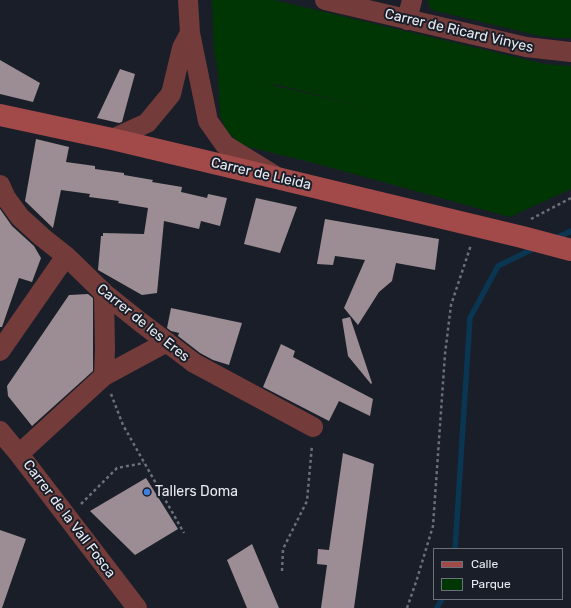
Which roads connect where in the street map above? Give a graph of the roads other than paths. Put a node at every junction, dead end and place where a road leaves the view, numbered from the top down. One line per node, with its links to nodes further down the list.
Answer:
1 (188, 0): 5 (street)
2 (325, 0): 4 (street, Carrer de Ricard Vinyes)
3 (412, 0): 4 (street)
4 (407, 20): 6 (street, Carrer de Ricard Vinyes)
5 (190, 33): 8 (street); 9 (street)
6 (571, 52)
7 (3, 121): 8 (main road, Carrer de Lleida)
8 (112, 139): 9 (main road, Carrer de Lleida)
9 (281, 179): 11 (main road, Carrer de Lleida)
10 (0, 185): 12 (street, Carrer de les Eres)
11 (571, 250)
12 (66, 256): 13 (street, Carrer de les Eres); 15 (street)
13 (104, 293): 14 (street, Carrer de les Eres); 16 (street)
14 (167, 342): 16 (street); 17 (street, Carrer de les Eres)
15 (0, 351)
16 (104, 376): 19 (street)
17 (313, 427)
18 (0, 431): 19 (street, Carrer de la Vall Fosca)
19 (19, 454): 20 (street, Carrer de la Vall Fosca)
20 (137, 608)

